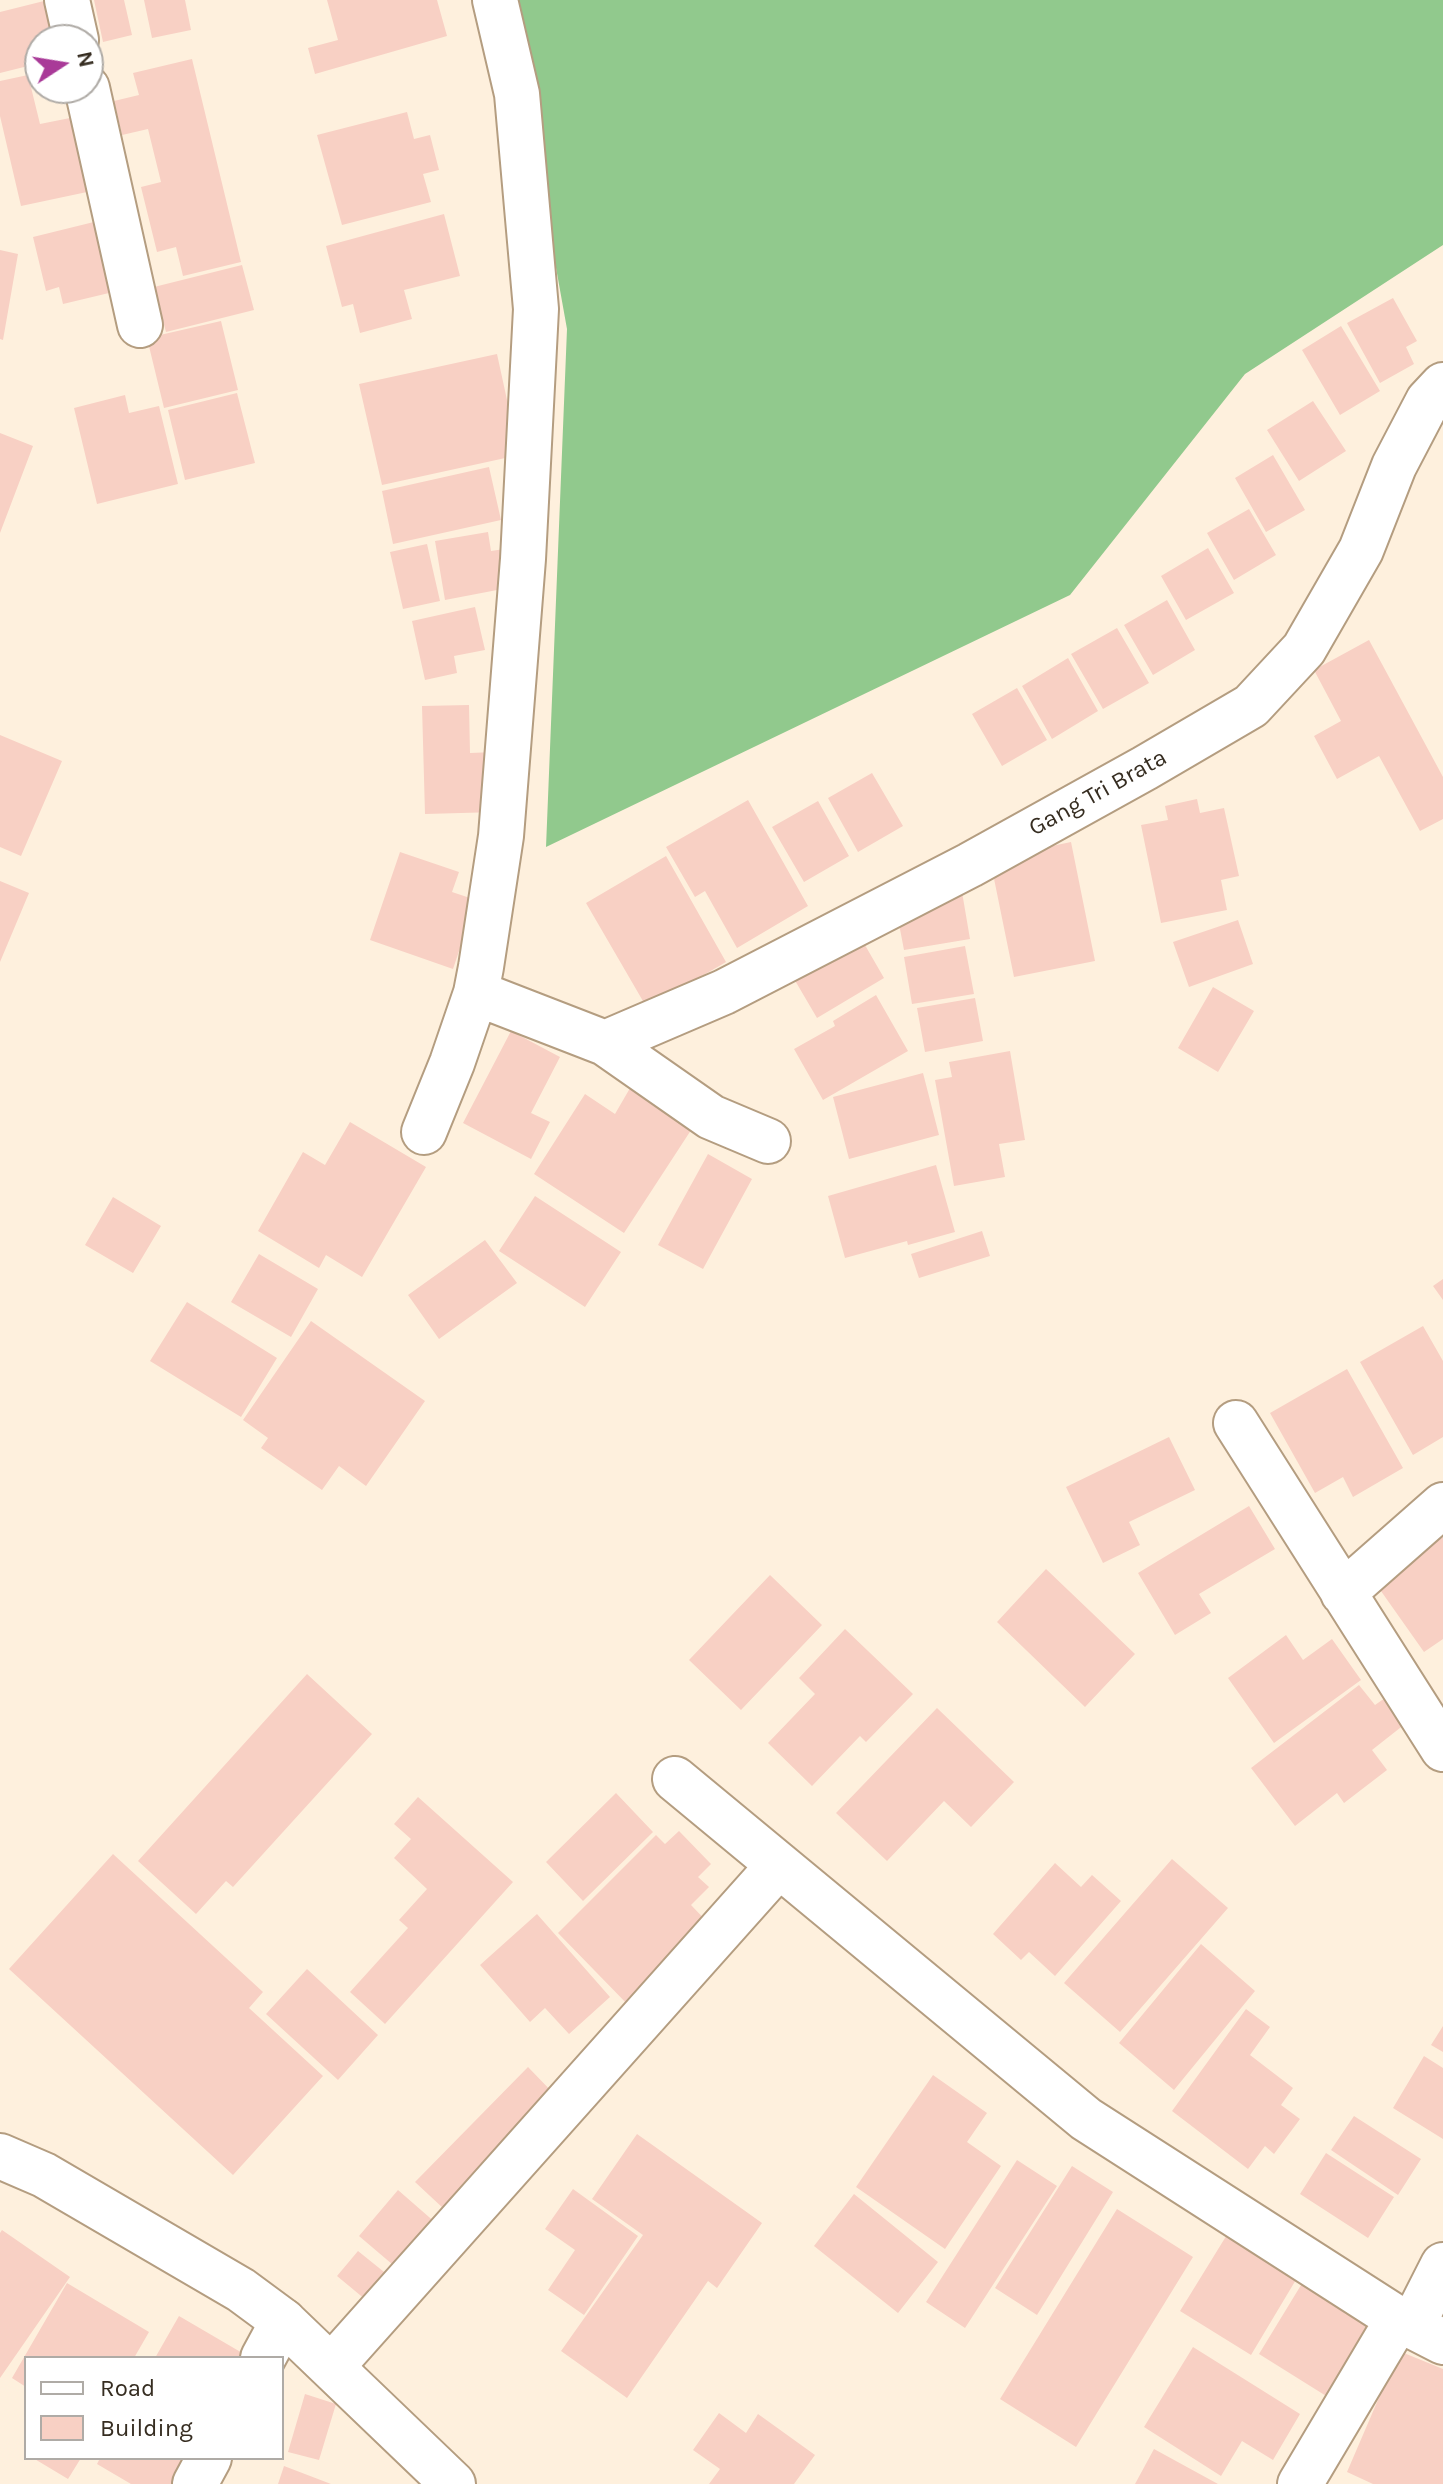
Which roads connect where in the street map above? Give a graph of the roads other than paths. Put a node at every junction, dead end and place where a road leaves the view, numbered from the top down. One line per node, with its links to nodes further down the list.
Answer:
1 (67, 0): 3 (street)
2 (495, 0): 7 (street)
3 (72, 24)
4 (91, 104): 5 (street)
5 (140, 325)
6 (1443, 385): 8 (street, Gang Tri Brata)
7 (476, 993): 8 (street); 9 (street)
8 (605, 1043): 10 (street)
9 (424, 1132)
10 (768, 1141)
11 (1236, 1423): 13 (street)
12 (1443, 1505): 13 (street)
13 (1343, 1593): 14 (street)
14 (1443, 1749)
15 (675, 1779): 16 (street)
16 (779, 1865): 19 (street); 21 (street)
17 (0, 2156): 20 (street)
18 (1443, 2265): 19 (street)
19 (1418, 2329): 25 (street)
20 (273, 2339): 21 (street)
21 (332, 2366): 24 (street)
22 (208, 2460): 23 (street)
23 (195, 2484)
24 (453, 2484)
25 (1300, 2484)

